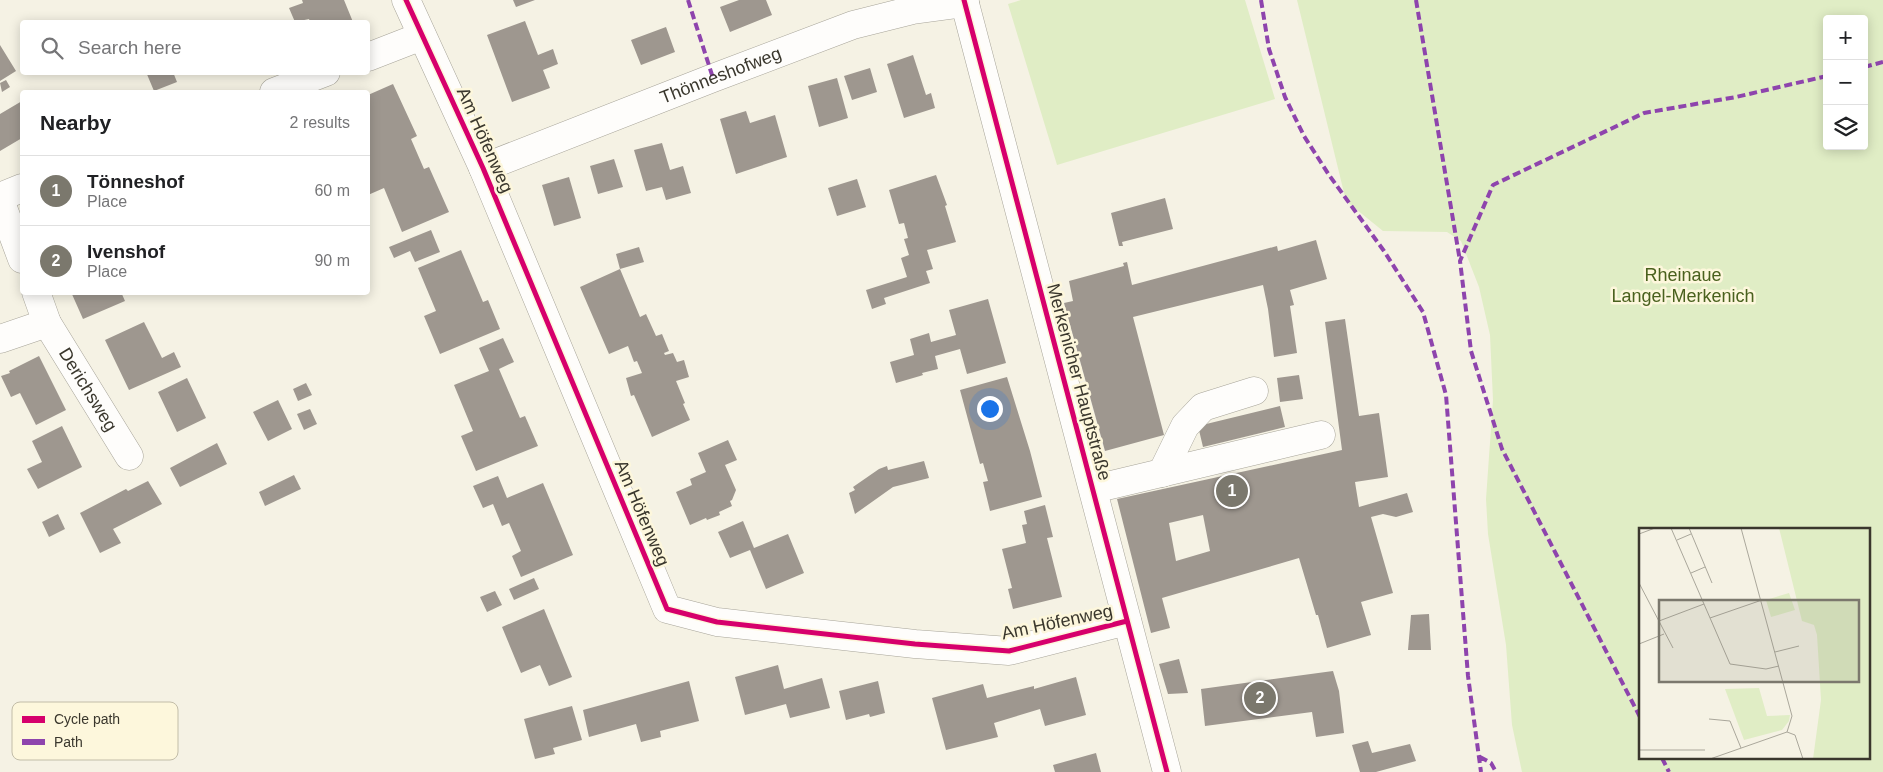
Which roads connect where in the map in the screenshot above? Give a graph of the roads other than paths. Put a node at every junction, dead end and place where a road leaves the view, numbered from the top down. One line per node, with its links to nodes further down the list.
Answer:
1 (406, 0): 3 (street, Am Höfenweg)
2 (964, 1): 7 (street, Thönneshofweg); 18 (street, Merkenicher Hauptstraße)
3 (422, 36): 4 (street); 7 (street, Am Höfenweg)
4 (370, 56)
5 (318, 75): 6 (street)
6 (279, 90)
7 (484, 168): 19 (street, Am Höfenweg)
8 (20, 189): 9 (street)
9 (0, 198): 10 (street)
10 (20, 253)
11 (37, 295): 12 (street, Derichsweg)
12 (47, 323): 13 (street); 16 (street, Derichsweg)
13 (0, 339)
14 (1254, 392): 17 (street)
15 (1321, 435): 17 (street)
16 (129, 456)
17 (1162, 473): 18 (street)
18 (1094, 489): 19 (street, Merkenicher Hauptstraße)
19 (1127, 621): 20 (street, Merkenicher Hauptstraße)
20 (1167, 772)

